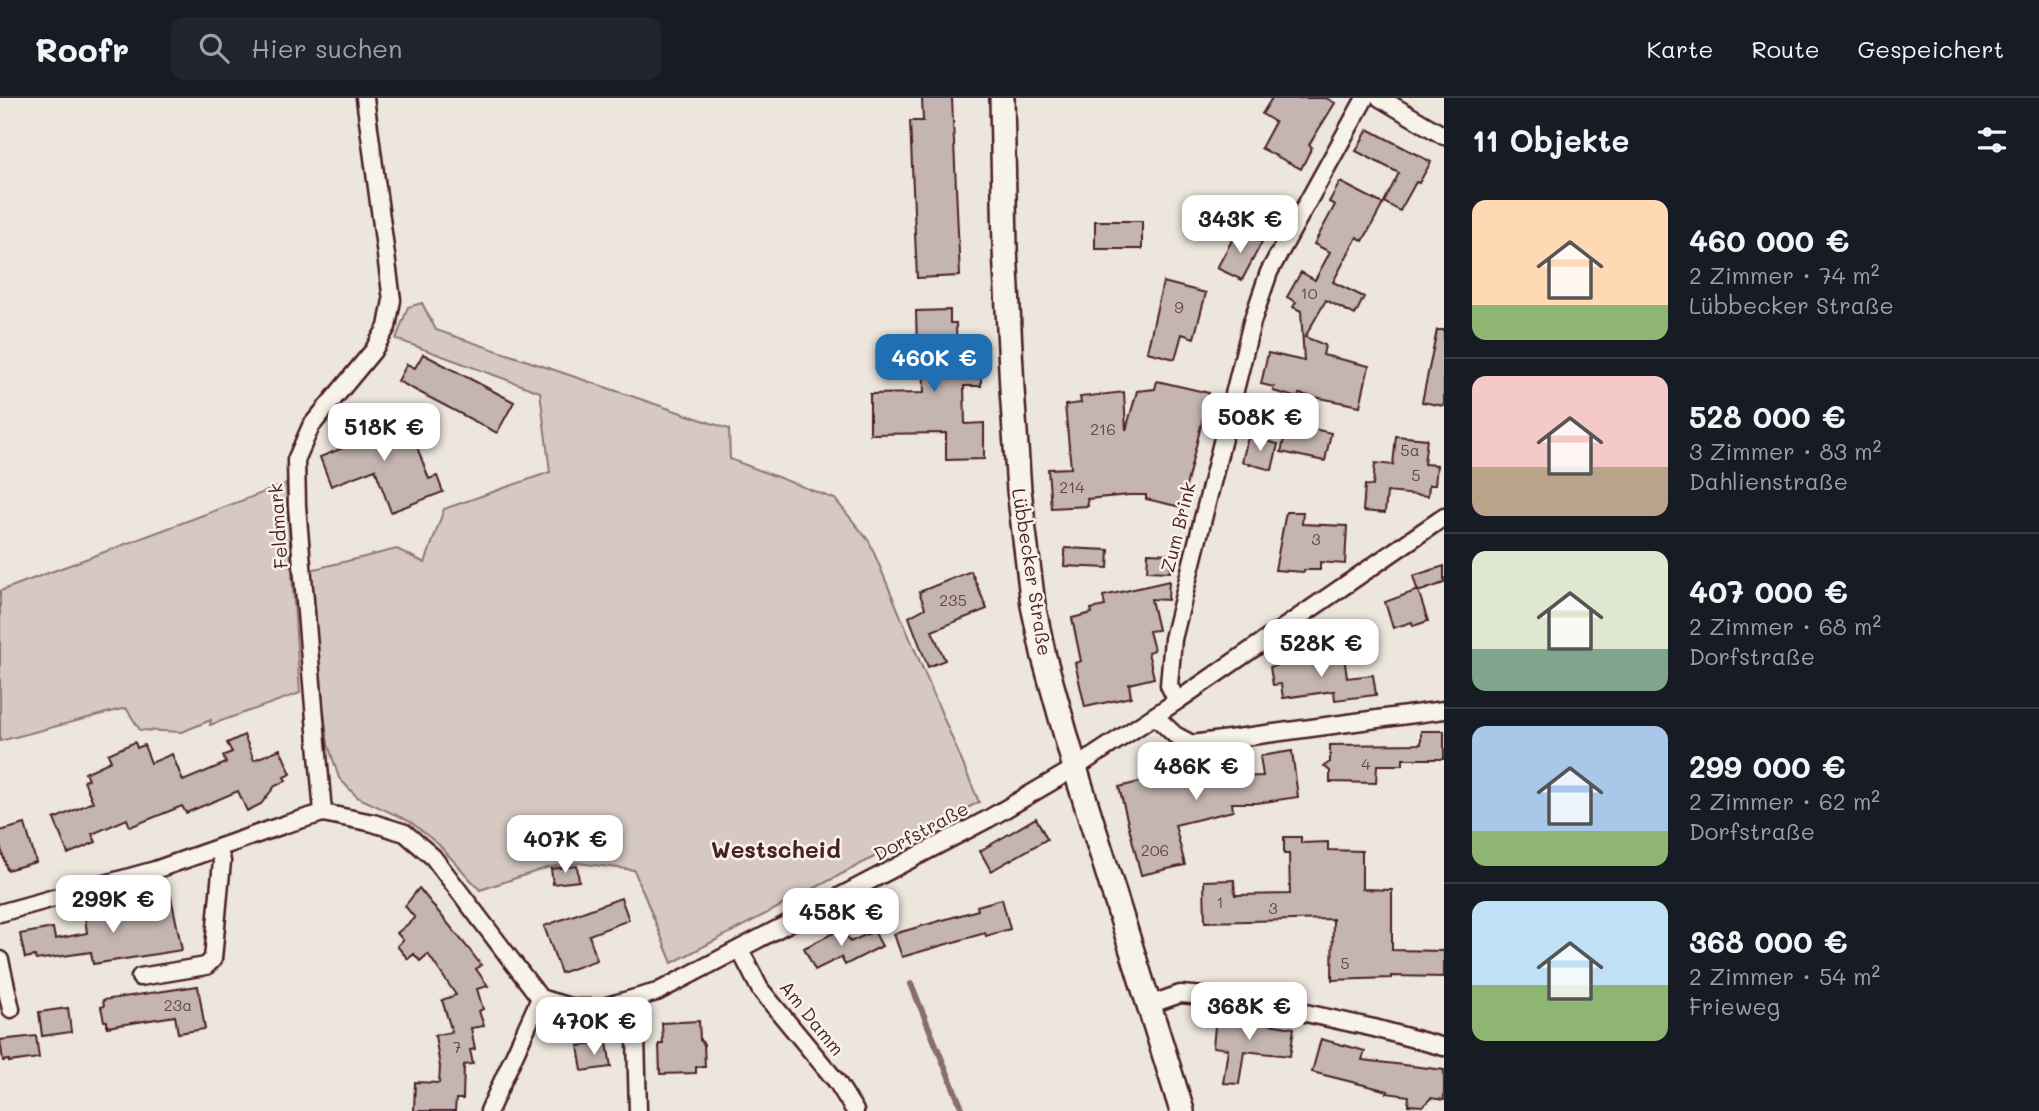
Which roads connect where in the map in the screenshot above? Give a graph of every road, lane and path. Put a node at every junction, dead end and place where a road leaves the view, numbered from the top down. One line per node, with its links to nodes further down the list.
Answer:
1 (365, 98): 11 (street, Feldmark)
2 (1002, 98): 10 (main road, Lübbecker Straße)
3 (1365, 98): 7 (street, Zum Brink)
4 (1380, 98): 5 (street)
5 (1444, 136)
6 (1444, 517): 7 (street, Dorfstraße)
7 (1177, 701): 9 (street, Dorfstraße)
8 (1444, 710): 9 (street)
9 (1155, 716): 10 (street, Dorfstraße)
10 (1076, 768): 14 (street, Dorfstraße); 19 (main road, Lübbecker Straße)
11 (323, 813): 12 (street); 17 (street)
12 (218, 848): 13 (street); 16 (street)
13 (0, 913)
14 (740, 950): 18 (street, Dorfstraße); 24 (street, Am Damm)
15 (0, 960): 20 (street)
16 (140, 977)
17 (540, 998): 18 (street, Dorfstraße); 22 (street)
18 (635, 1000): 23 (street)
19 (1149, 1005): 21 (street); 25 (main road, Lübbecker Straße)
20 (11, 1009)
21 (1444, 1047)
22 (489, 1111)
23 (638, 1111)
24 (855, 1111)
25 (1182, 1111)

